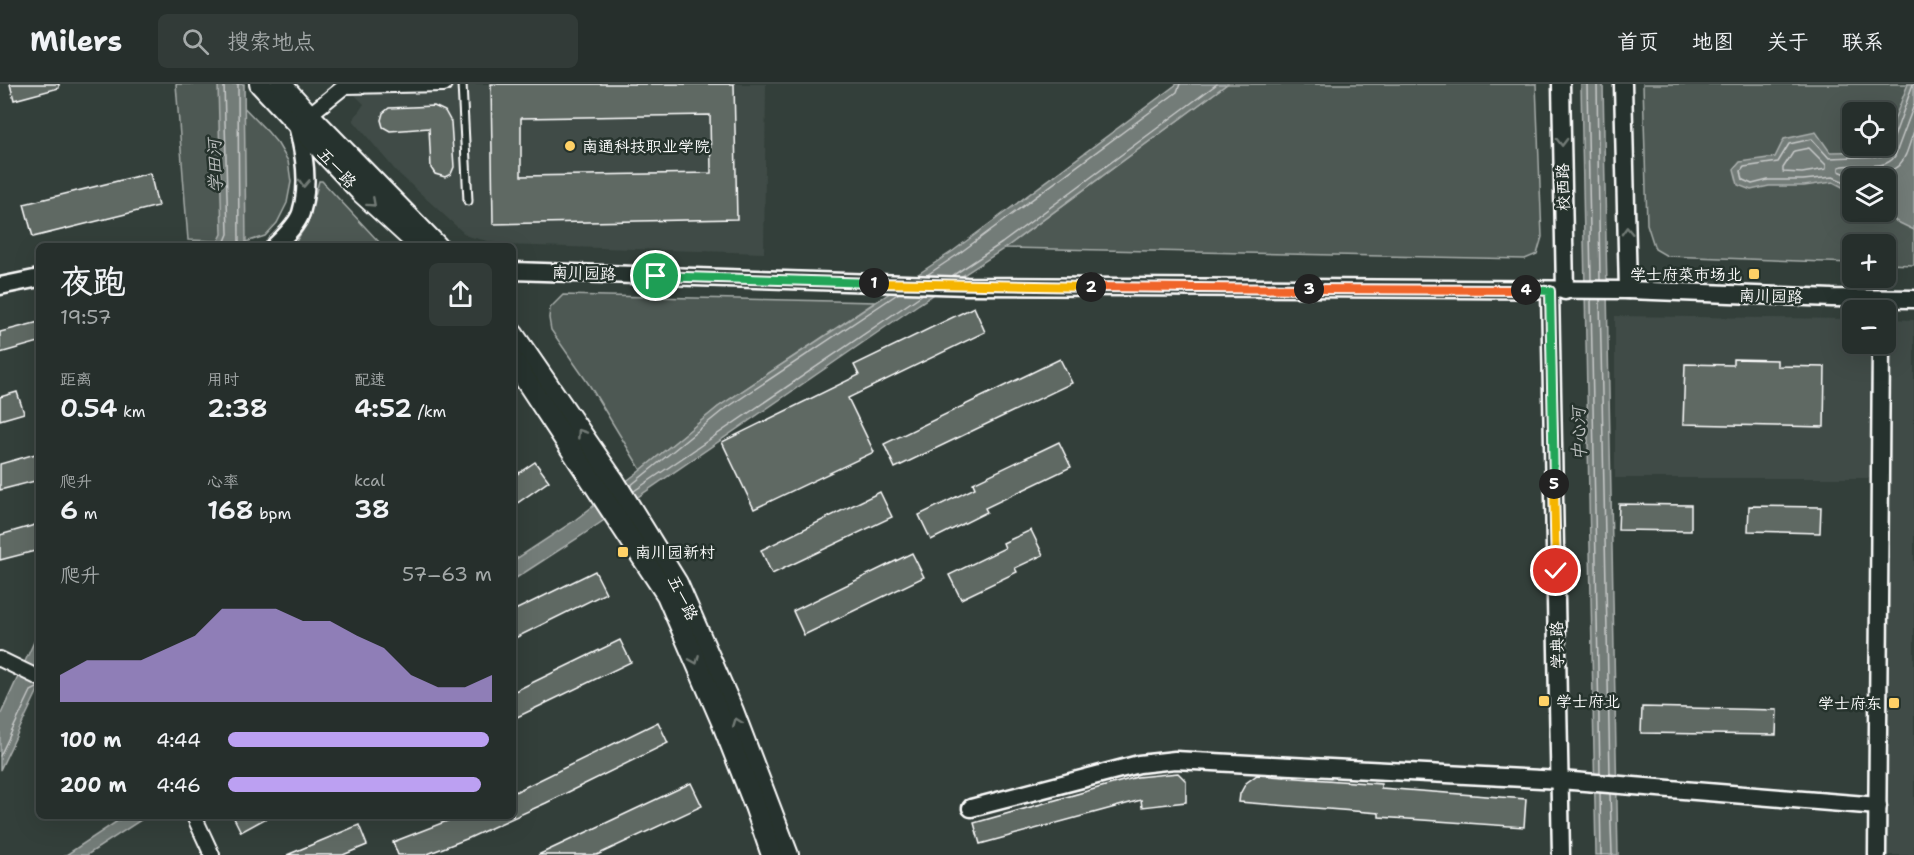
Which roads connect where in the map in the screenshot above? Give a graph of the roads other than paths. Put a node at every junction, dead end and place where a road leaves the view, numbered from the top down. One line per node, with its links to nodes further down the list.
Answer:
1 (260, 84): 7 (main road, 五一路)
2 (281, 84): 7 (main road, 五一路)
3 (444, 84): 7 (street)
4 (462, 84): 8 (lane)
5 (1561, 84): 16 (street, 校西路, one-way to 16)
6 (1623, 84): 15 (street, one-way to 6)
7 (303, 120): 9 (street, one-way to 9); 10 (main road, 五一路, one-way to 10); 11 (main road, 五一路)
8 (468, 201)
9 (278, 243)
10 (417, 243)
11 (434, 243)
12 (516, 272): 16 (street, 南川园路)
13 (36, 279): 14 (street)
14 (0, 286)
15 (1622, 290): 16 (street, 南川园路); 19 (street, 南川园路)
16 (1563, 291): 27 (street, 学典路)
17 (1914, 299): 18 (street, 南川园路)
18 (1896, 302)
19 (1842, 303)
20 (516, 339): 23 (main road, 五一路, one-way to 20)
21 (1881, 354): 28 (street)
22 (516, 365): 23 (main road, 五一路)
23 (607, 486): 24 (main road, 五一路)
24 (624, 513): 32 (main road, 五一路, one-way to 32); 33 (main road, 五一路, one-way to 24)
25 (0, 659): 26 (street)
26 (36, 677)
27 (1560, 780): 28 (street); 29 (street); 34 (street, 学典路)
28 (1878, 806): 35 (street)
29 (971, 808)
30 (195, 819): 31 (street)
31 (212, 855)
32 (772, 855)
33 (788, 855)
34 (1561, 855)
35 (1877, 855)

